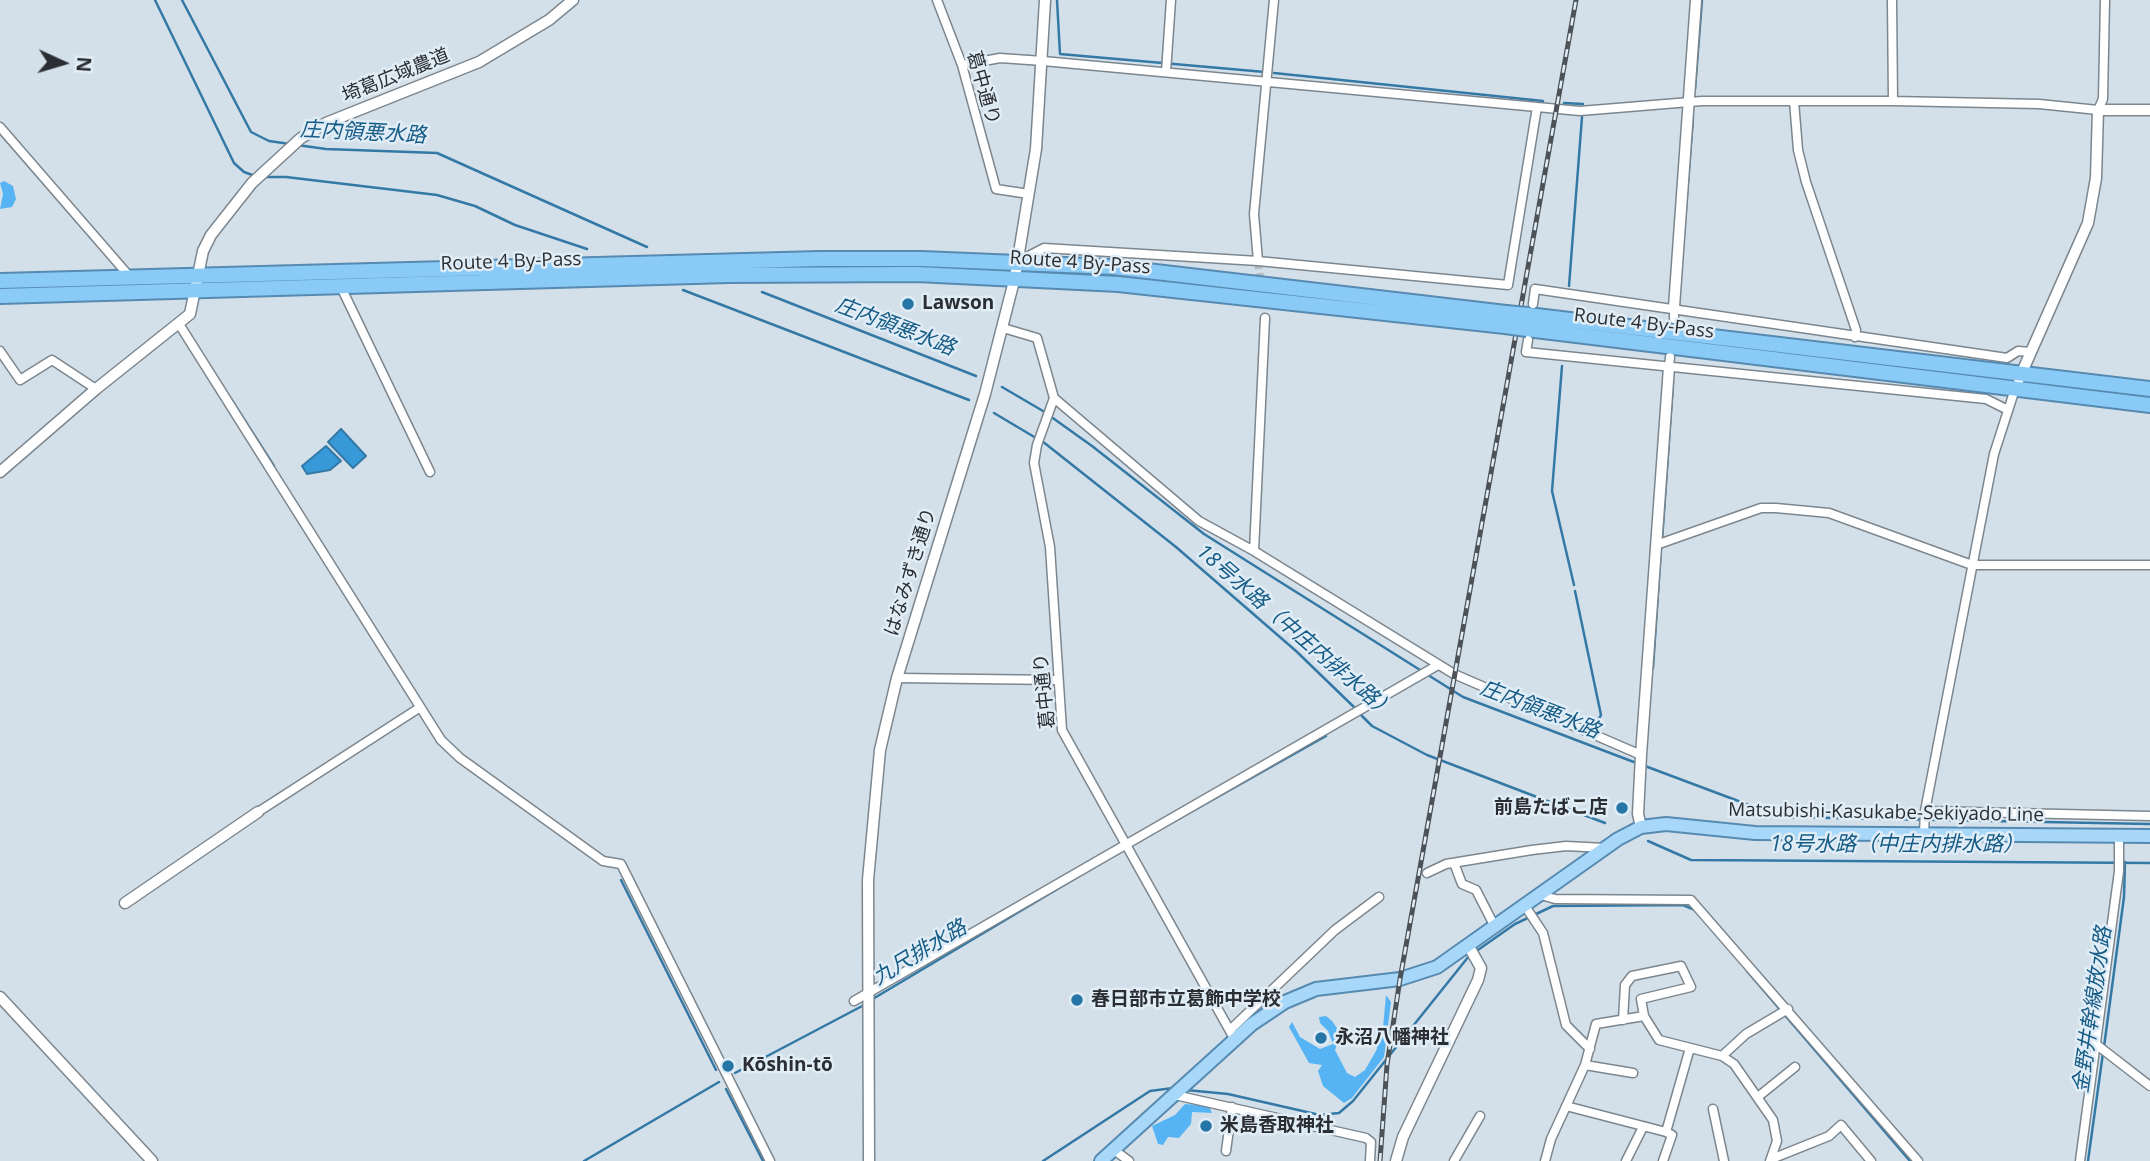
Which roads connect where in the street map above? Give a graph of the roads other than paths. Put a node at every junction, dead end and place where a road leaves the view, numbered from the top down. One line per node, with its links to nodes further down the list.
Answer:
1 (572, 0): 23 (street, 埼葛広域農道)
2 (937, 0): 10 (street, 葛中通り)
3 (1045, 0): 9 (street, はなみずき通り)
4 (1171, 0): 11 (street)
5 (1274, 0): 12 (street)
6 (1696, 0): 15 (street)
7 (1892, 0): 14 (street)
8 (2105, 0): 17 (street)
9 (1043, 61): 10 (street); 11 (street); 20 (street, はなみずき通り)
10 (962, 65): 20 (street, 葛中通り)
11 (1166, 72): 12 (street)
12 (1269, 82): 16 (street); 21 (street)
13 (1794, 101): 14 (street); 15 (street); 37 (street)
14 (1893, 101): 17 (street)
15 (1689, 102): 16 (street); 30 (street)
16 (1537, 107): 21 (street)
17 (2098, 110): 18 (street); 39 (street)
18 (2150, 110)
19 (0, 127): 24 (street)
20 (1029, 194): 22 (street, はなみずき通り)
21 (1258, 261): 22 (street)
22 (1018, 262): 23 (highway, Route 4 By-Pass); 25 (street, はなみずき通り); 32 (highway, Route 4 By-Pass)
23 (198, 275): 24 (highway, Route 4 By-Pass); 28 (street, 埼葛広域農道)
24 (130, 277): 26 (highway, Route 4 By-Pass)
25 (1015, 278): 27 (highway, Route 4 By-Pass); 32 (highway, Route 4 By-Pass); 36 (street, はなみずき通り)
26 (0, 281)
27 (341, 287): 28 (highway, Route 4 By-Pass); 49 (street)
28 (196, 291): 29 (highway, Route 4 By-Pass); 35 (street, 埼葛広域農道)
29 (0, 296)
30 (1674, 307): 33 (street); 34 (street); 37 (street)
31 (1265, 318): 51 (street)
32 (1505, 319): 34 (highway, Route 4 By-Pass, bridge)
33 (1674, 319)
34 (1529, 322): 40 (street); 41 (highway, Route 4 By-Pass); 43 (highway, Route 4 By-Pass)
35 (179, 324): 42 (street, 埼葛広域農道); 57 (street)
36 (1003, 328): 45 (street); 55 (street, はなみずき通り)
37 (1855, 337): 39 (street)
38 (0, 351): 42 (street)
39 (2031, 352): 41 (street)
40 (1669, 362): 47 (street); 50 (street)
41 (2022, 373): 43 (street); 44 (highway, Route 4 By-Pass)
42 (96, 388): 48 (street, 埼葛広域農道)
43 (2015, 389): 46 (highway, Route 4 By-Pass); 47 (street)
44 (2150, 389)
45 (1055, 398): 51 (street); 56 (street, 葛中通り)
46 (2150, 405)
47 (2008, 410): 52 (street)
48 (0, 472)
49 (430, 472)
50 (1656, 545): 52 (street); 58 (street)
51 (1254, 551): 54 (street)
52 (1972, 565): 53 (street); 60 (street)
53 (2150, 565)
54 (1435, 667): 58 (street); 66 (street)
55 (897, 678): 56 (street); 76 (street, はなみずき通り)
56 (1058, 680): 66 (street, 葛中通り)
57 (419, 708): 59 (street); 103 (street)
58 (1641, 755): 62 (street)
59 (258, 811): 72 (street)
60 (1925, 811): 61 (street); 63 (street)
61 (2150, 816)
62 (1641, 827): 63 (main road, Matsubishi-Kasukabe-Sekiyado Line); 67 (main road, Matsubishi-Kasukabe-Sekiyado Line)
63 (1924, 833): 64 (main road, Matsubishi-Kasukabe-Sekiyado Line)
64 (2119, 835): 65 (main road, Matsubishi-Kasukabe-Sekiyado Line); 83 (street)
65 (2150, 835)
66 (1125, 845): 76 (street); 82 (street, 葛中通り)
67 (1605, 848): 68 (street); 70 (main road, Matsubishi-Kasukabe-Sekiyado Line)
68 (1454, 863): 69 (street); 74 (street)
69 (1427, 873)
70 (1541, 895): 73 (main road, Matsubishi-Kasukabe-Sekiyado Line); 79 (street)
71 (1379, 897): 82 (street)
72 (125, 903)
73 (1525, 906): 74 (main road, Matsubishi-Kasukabe-Sekiyado Line); 85 (street)
74 (1495, 927): 75 (main road, Matsubishi-Kasukabe-Sekiyado Line)
75 (1468, 945): 82 (main road, Matsubishi-Kasukabe-Sekiyado Line); 108 (street)
76 (868, 994): 78 (street); 104 (street, はなみずき通り)
77 (0, 997): 102 (street)
78 (855, 1001)
79 (1788, 1009): 86 (street); 115 (street)
80 (1644, 1016): 81 (street); 81 (street); 84 (street)
81 (1623, 1020): 85 (street)
82 (1233, 1035): 91 (main road, Matsubishi-Kasukabe-Sekiyado Line)
83 (2097, 1045): 90 (street); 116 (street)
84 (1690, 1048): 86 (street); 98 (street)
85 (1590, 1049): 87 (street)
86 (1722, 1056): 92 (street)
87 (1585, 1065): 89 (street); 93 (street)
88 (1795, 1067): 92 (street)
89 (1633, 1073)
90 (2150, 1086)
91 (1175, 1095): 94 (street); 99 (main road, Matsubishi-Kasukabe-Sekiyado Line)
92 (1759, 1096): 101 (street)
93 (1566, 1106): 97 (street); 110 (street)
94 (1232, 1107): 100 (street); 107 (street)
95 (1713, 1109): 113 (street)
96 (1480, 1116): 109 (street)
97 (1643, 1127): 98 (street); 111 (street)
98 (1666, 1132): 112 (street)
99 (1114, 1150): 105 (main road, Matsubishi-Kasukabe-Sekiyado Line); 106 (street)
100 (1226, 1151)
101 (1772, 1159): 114 (street)
102 (152, 1161)
103 (770, 1161)
104 (869, 1161)
105 (1101, 1161)
106 (1129, 1161)
107 (1370, 1161)
108 (1396, 1161)
109 (1454, 1161)
110 (1545, 1161)
111 (1626, 1161)
112 (1663, 1161)
113 (1724, 1161)
114 (1871, 1161)
115 (1919, 1161)
116 (2080, 1161)

